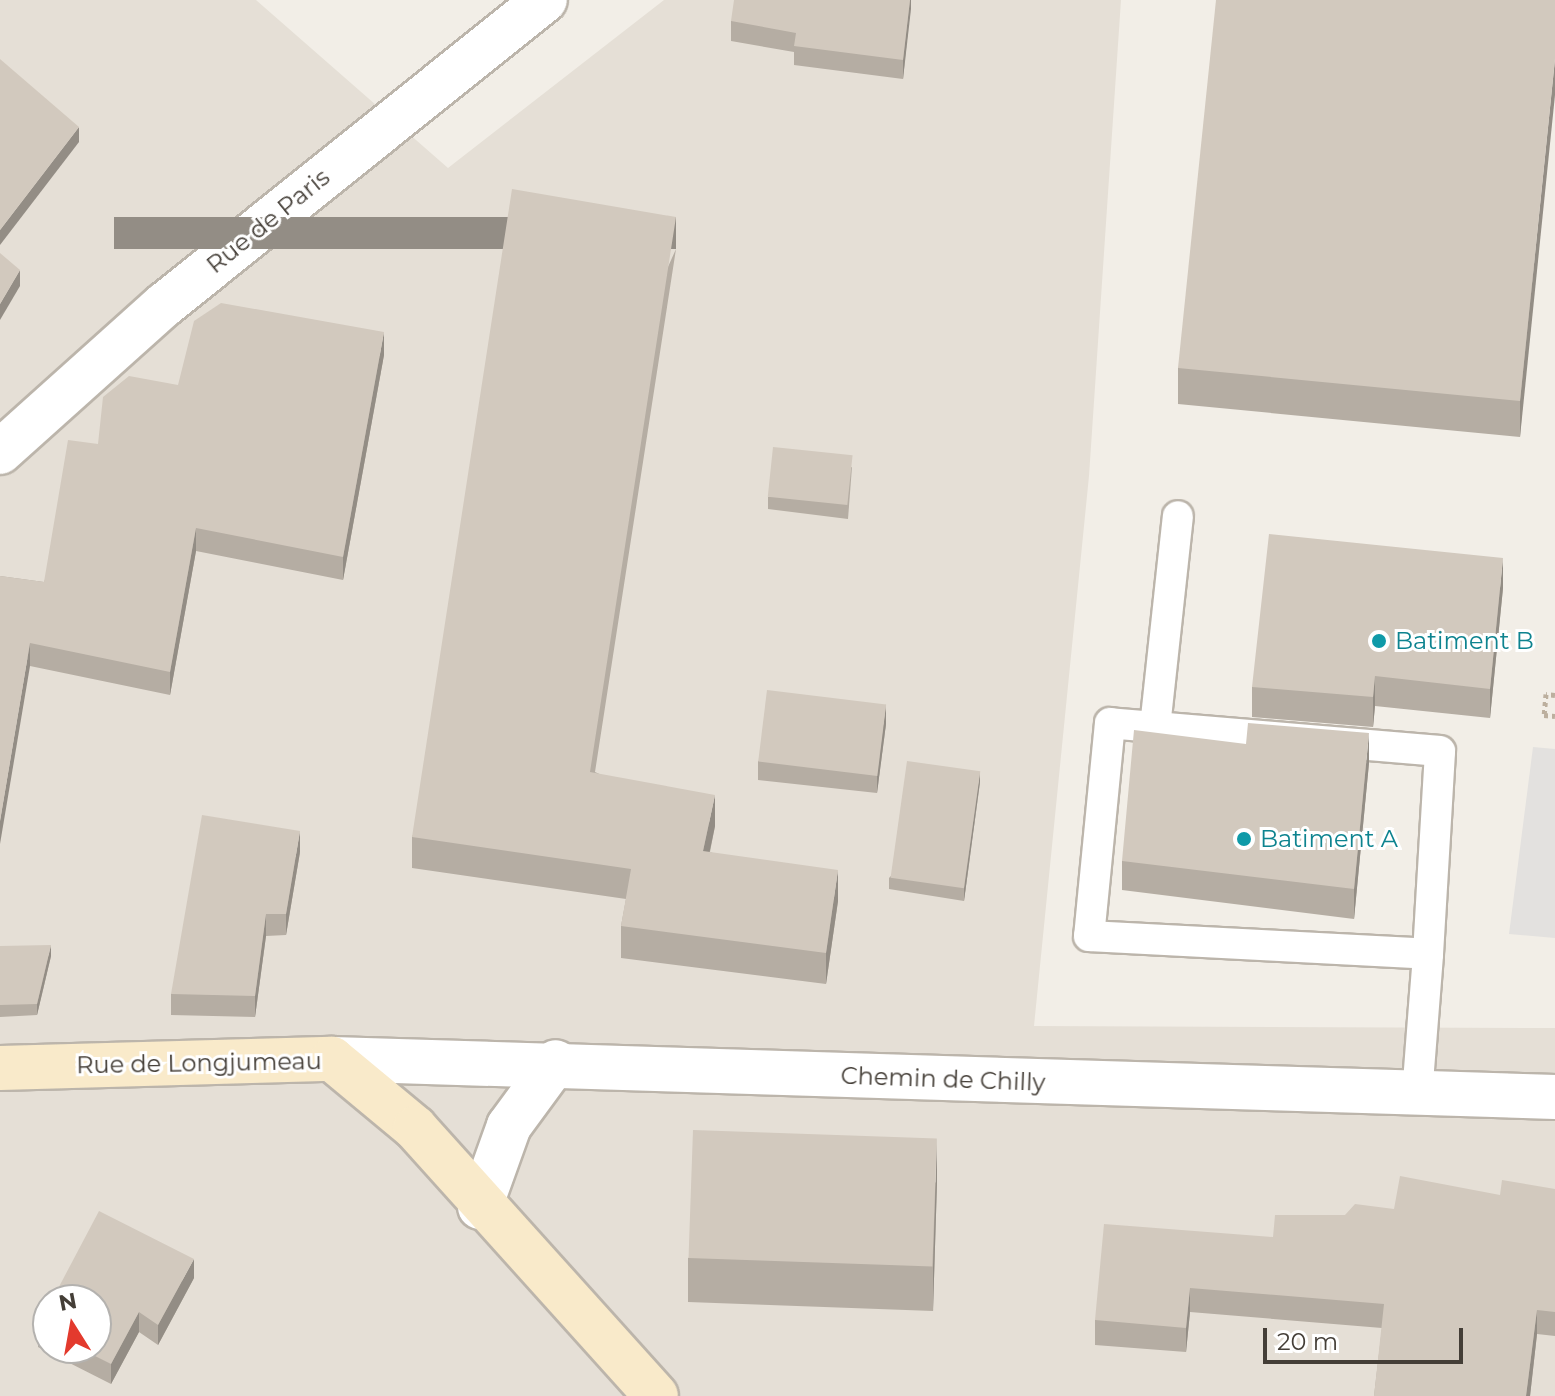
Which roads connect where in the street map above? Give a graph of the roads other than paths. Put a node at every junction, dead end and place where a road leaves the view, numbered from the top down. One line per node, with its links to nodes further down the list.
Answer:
1 (545, 0): 2 (street, Rue de Paris)
2 (0, 452)
3 (1178, 516): 4 (lane)
4 (1155, 727): 5 (lane); 5 (lane)
5 (1428, 954): 9 (lane)
6 (332, 1059): 7 (street, Chemin de Chilly); 8 (main road, Rue de Longjumeau); 11 (main road, Rue de Longjumeau)
7 (556, 1062): 9 (street, Chemin de Chilly); 11 (street)
8 (0, 1068)
9 (1417, 1095): 10 (street, Chemin de Chilly)
10 (1555, 1097)
11 (480, 1207): 12 (main road, Rue de Longjumeau)
12 (656, 1396)

